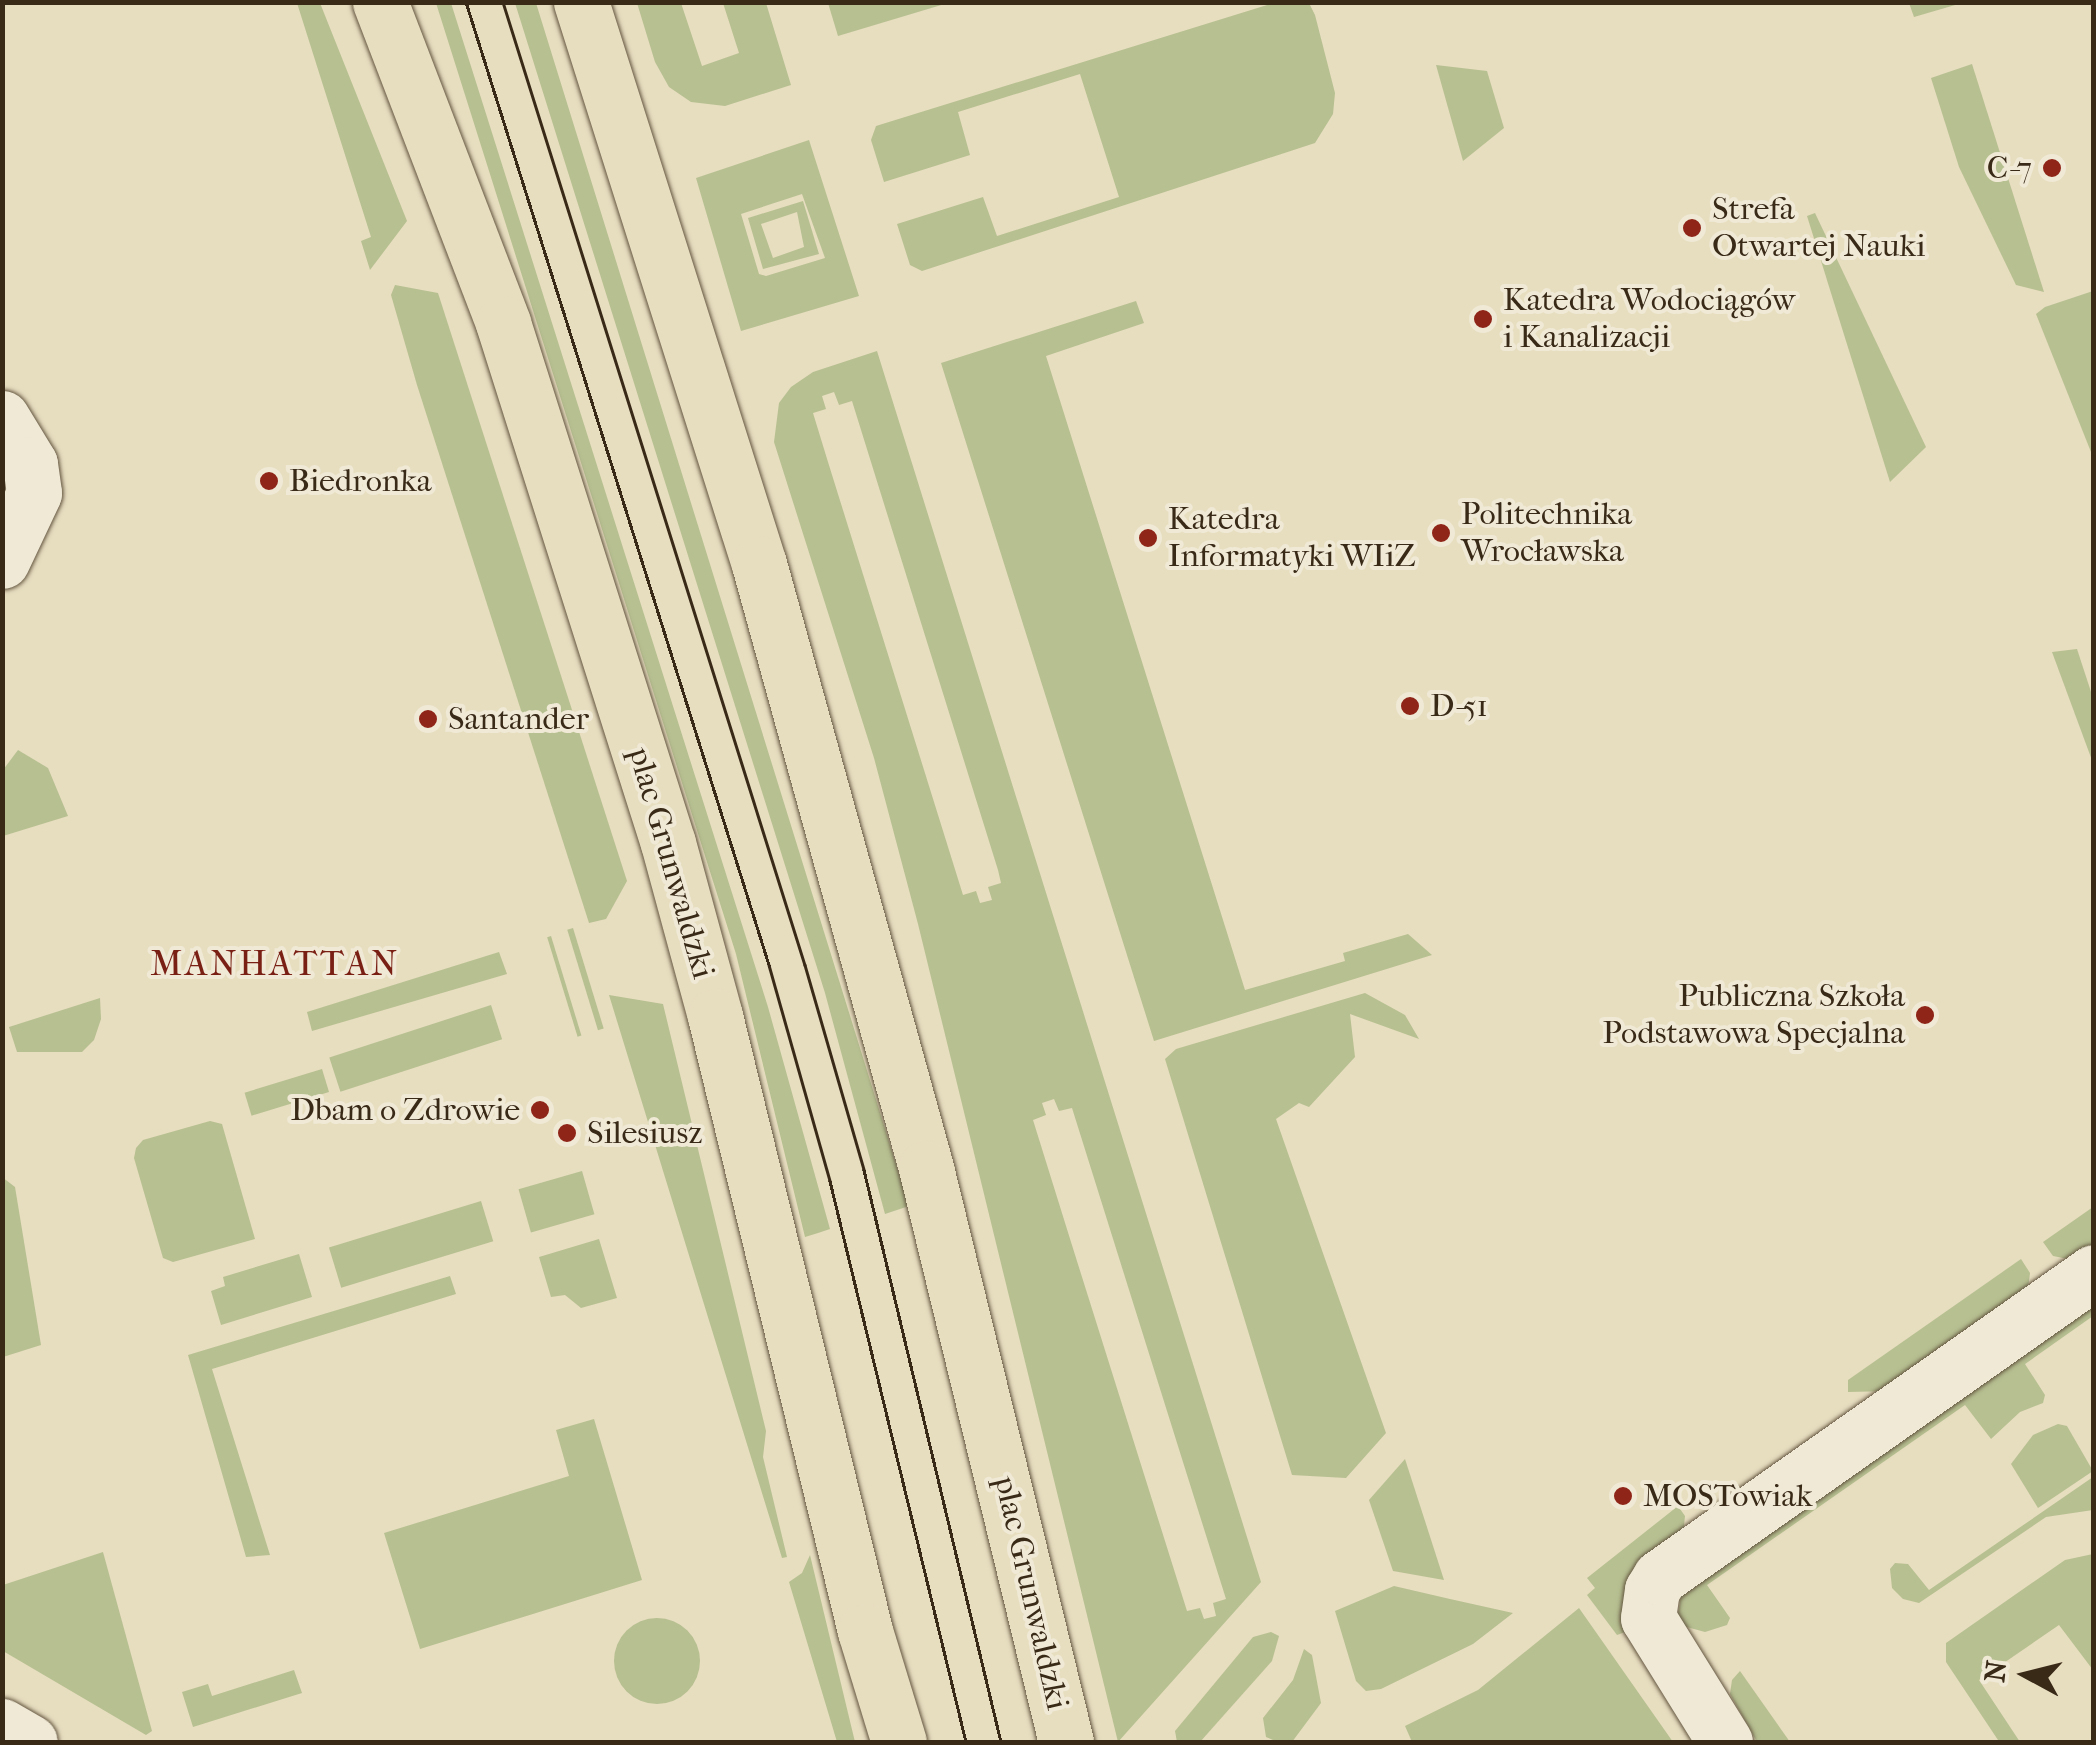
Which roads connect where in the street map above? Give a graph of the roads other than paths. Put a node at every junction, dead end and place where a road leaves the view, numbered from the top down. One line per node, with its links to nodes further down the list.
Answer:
1 (380, 2): 8 (main road, plac Grunwaldzki)
2 (581, 2): 9 (main road, plac Grunwaldzki)
3 (2, 418): 4 (street)
4 (2, 561)
5 (2094, 1272): 10 (street)
6 (2, 1726): 7 (street)
7 (30, 1742)
8 (899, 1742)
9 (1066, 1742)
10 (1725, 1742)

